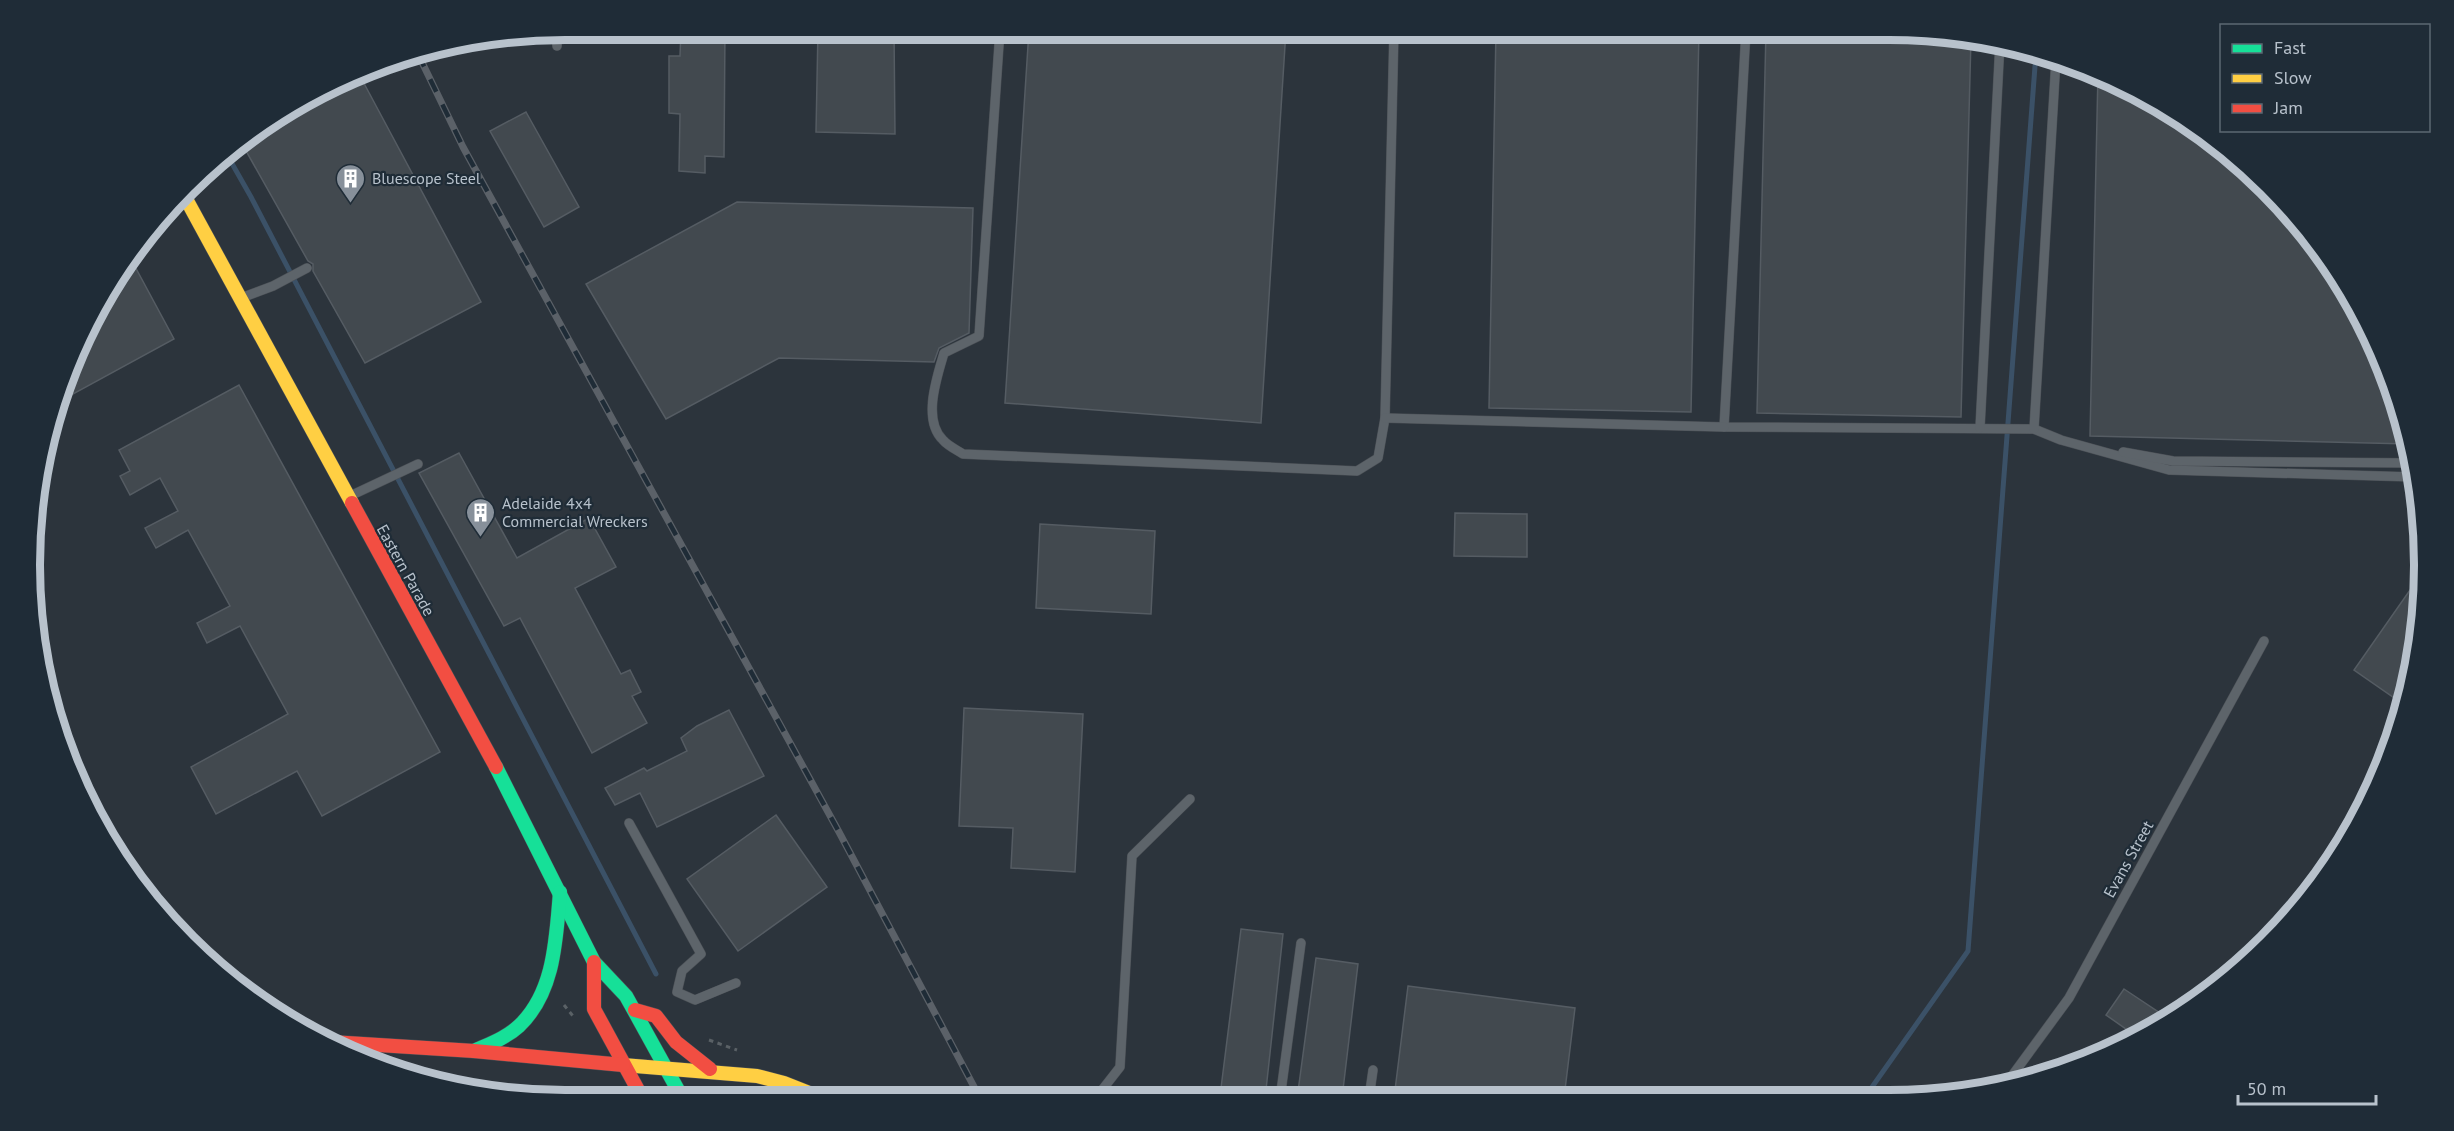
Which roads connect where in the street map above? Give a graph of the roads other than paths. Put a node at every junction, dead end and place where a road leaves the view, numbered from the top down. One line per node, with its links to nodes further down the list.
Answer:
1 (999, 40): 11 (lane)
2 (1394, 40): 11 (lane)
3 (1745, 40): 12 (lane)
4 (557, 41): 5 (lane)
5 (557, 45)
6 (1999, 53): 13 (lane)
7 (2055, 68): 14 (lane)
8 (187, 202): 10 (main road, Eastern Parade)
9 (307, 268): 10 (lane)
10 (239, 298): 19 (main road, Eastern Parade)
11 (1385, 418): 12 (lane)
12 (1724, 428): 13 (lane)
13 (1980, 428): 14 (lane)
14 (2034, 429): 15 (lane)
15 (2061, 440): 16 (lane); 18 (lane)
16 (2403, 463)
17 (418, 464): 19 (lane)
18 (2405, 477)
19 (347, 497): 23 (main road, Eastern Parade)
20 (2264, 641): 34 (lane, Evans Street)
21 (1190, 799): 38 (lane)
22 (629, 823): 26 (lane)
23 (560, 892): 25 (main road, Eastern Parade); 29 (main road)
24 (1300, 943): 39 (lane)
25 (594, 962): 27 (main road, Eastern Parade); 30 (main road, Eastern Parade)
26 (736, 983)
27 (635, 1010): 31 (main road, Eastern Parade); 32 (main road)
28 (348, 1043): 29 (main road)
29 (474, 1051): 30 (main road)
30 (623, 1065): 31 (main road); 35 (main road, Eastern Parade)
31 (667, 1070): 32 (main road); 36 (main road, Eastern Parade)
32 (710, 1070): 37 (main road)
33 (1373, 1070): 40 (lane)
34 (2012, 1075)
35 (638, 1090)
36 (678, 1090)
37 (799, 1090)
38 (1102, 1090)
39 (1281, 1090)
40 (1370, 1090)

